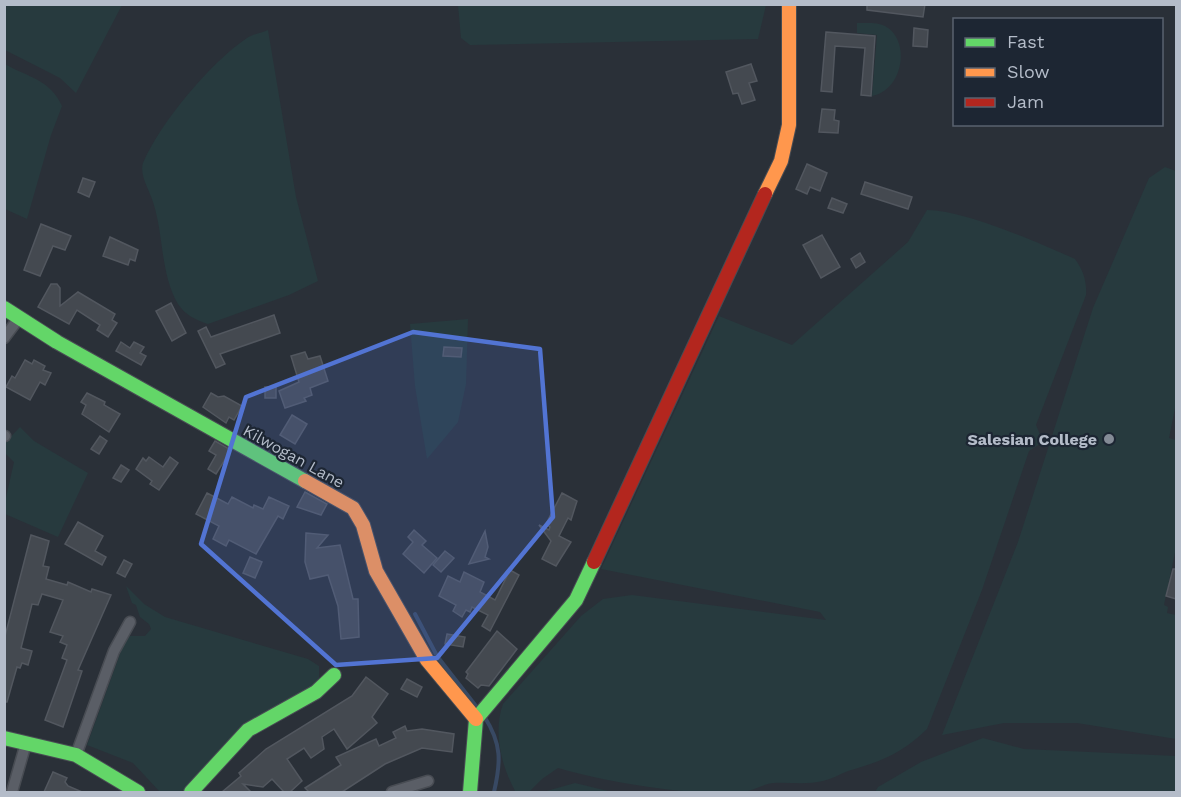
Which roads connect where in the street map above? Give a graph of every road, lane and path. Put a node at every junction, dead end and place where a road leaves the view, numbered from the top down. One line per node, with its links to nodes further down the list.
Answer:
1 (789, 4): 7 (street)
2 (4, 308): 3 (street, Kilwogan Lane)
3 (19, 318): 4 (street); 7 (street, Kilwogan Lane)
4 (4, 338)
5 (130, 622): 10 (street)
6 (334, 675): 14 (street)
7 (480, 713): 16 (street)
8 (4, 738): 9 (street)
9 (27, 743): 10 (street); 12 (street)
10 (76, 754): 13 (street)
11 (428, 780): 15 (street)
12 (12, 792)
13 (138, 792)
14 (191, 792)
15 (392, 792)
16 (470, 792)

